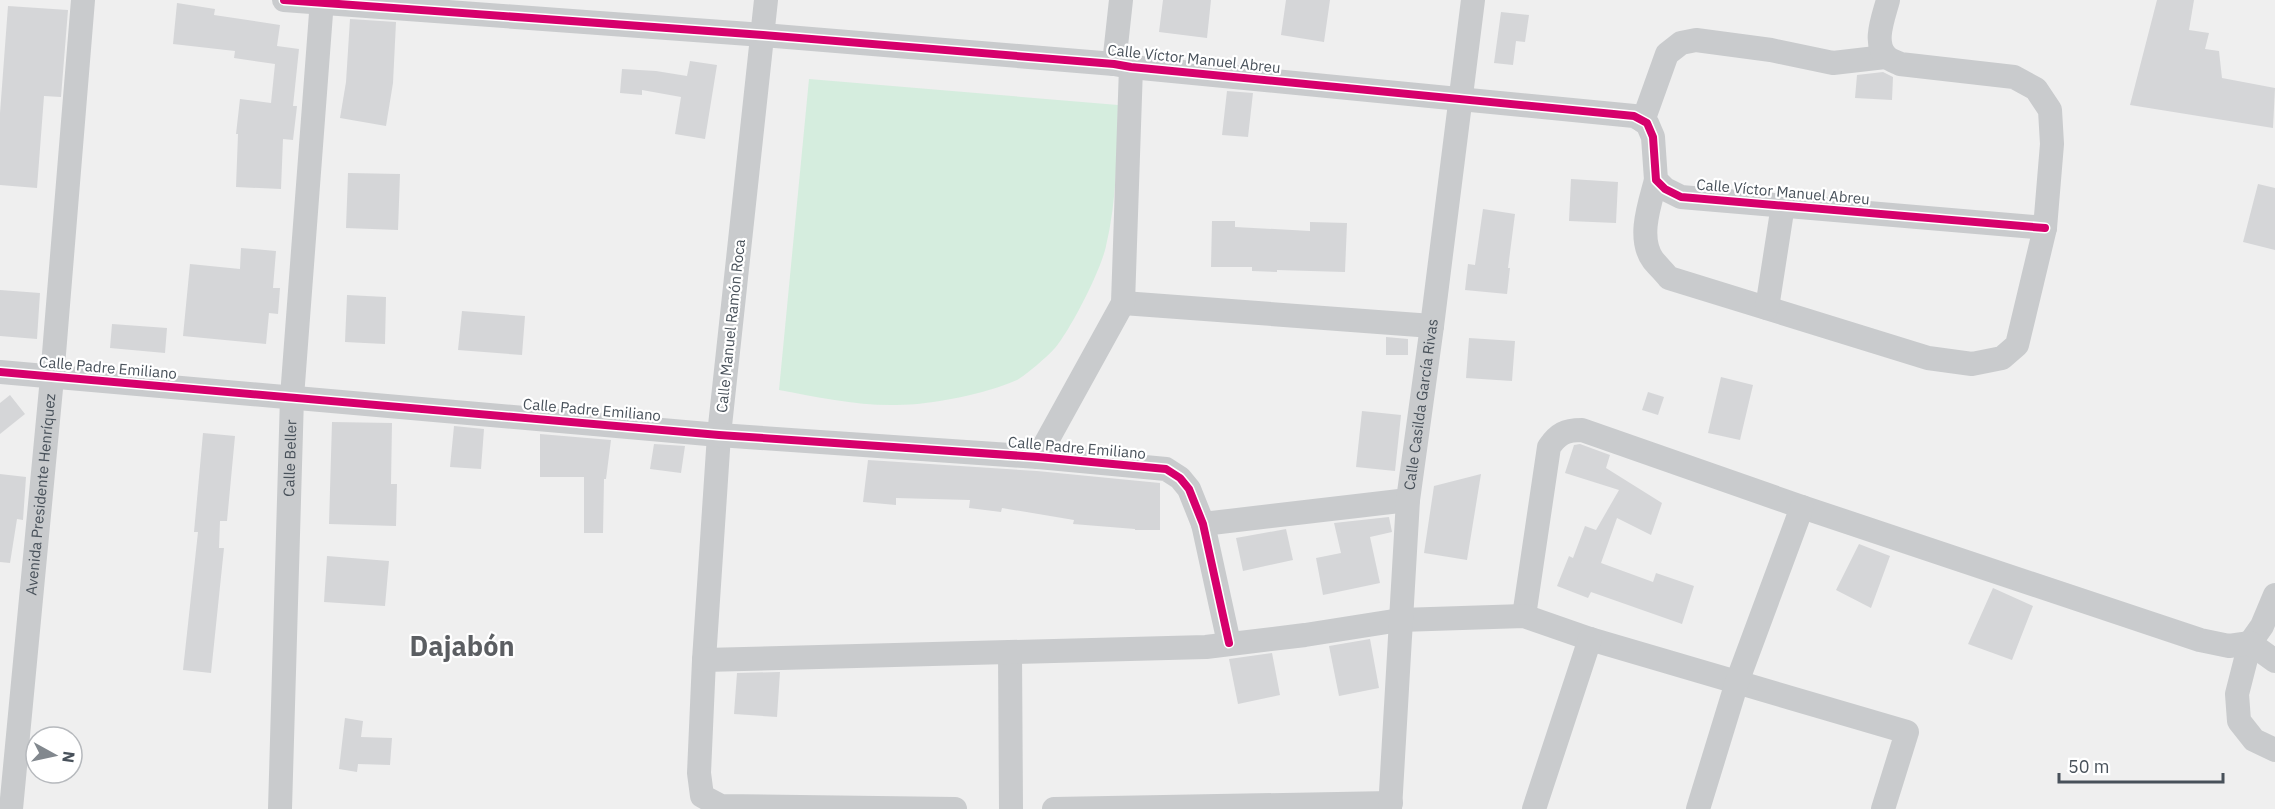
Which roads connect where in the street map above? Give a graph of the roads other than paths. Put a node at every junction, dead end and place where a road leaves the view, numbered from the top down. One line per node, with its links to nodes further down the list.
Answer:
1 (83, 0): 20 (street, Avenida Presidente Henríquez)
2 (284, 0): 7 (street, Calle Víctor Manuel Abreu)
3 (766, 0): 8 (street, Calle Manuel Ramón Roca)
4 (1121, 0): 10 (street)
5 (1473, 0): 11 (street, Calle Casilda García Rivas)
6 (1888, 0): 9 (street)
7 (322, 2): 8 (street, Calle Víctor Manuel Abreu); 21 (street, Calle Beller)
8 (763, 34): 10 (street, Calle Víctor Manuel Abreu); 22 (street, Calle Manuel Ramón Roca)
9 (1886, 57): 12 (street); 15 (street)
10 (1122, 66): 11 (street, Calle Víctor Manuel Abreu); 16 (street)
11 (1460, 99): 12 (street, Calle Víctor Manuel Abreu); 18 (street, Calle Casilda García Rivas)
12 (1643, 121): 13 (street)
13 (1656, 180): 14 (street, Calle Víctor Manuel Abreu); 17 (street)
14 (1783, 206): 15 (street, Calle Víctor Manuel Abreu); 17 (street)
15 (2044, 228): 17 (street)
16 (1123, 303): 18 (street); 23 (street)
17 (1767, 308)
18 (1432, 326): 24 (street, Calle Casilda García Rivas)
19 (0, 372): 20 (street, Calle Padre Emiliano)
20 (52, 378): 21 (street, Calle Padre Emiliano); 39 (street, Avenida Presidente Henríquez)
21 (292, 397): 22 (street, Calle Padre Emiliano); 40 (street, Calle Beller)
22 (719, 435): 23 (street, Calle Padre Emiliano); 34 (street, Calle Manuel Ramón Roca)
23 (1038, 457): 26 (street, Calle Padre Emiliano)
24 (1408, 500): 26 (street); 29 (street, Calle Casilda García Rivas)
25 (1802, 507): 28 (street); 32 (street); 36 (street)
26 (1203, 524): 31 (street)
27 (2275, 596): 32 (street)
28 (1524, 616): 29 (street); 30 (street)
29 (1400, 620): 31 (street); 38 (street, Calle Casilda García Rivas)
30 (1590, 639): 36 (street); 44 (street)
31 (1229, 643): 33 (street)
32 (2250, 643): 35 (street); 37 (street)
33 (1010, 652): 34 (street); 42 (street)
34 (704, 660): 41 (street, Calle Manuel Ramón Roca)
35 (2275, 661)
36 (1737, 682): 45 (street); 46 (street)
37 (2275, 750)
38 (1391, 806): 43 (street)
39 (11, 809)
40 (280, 809)
41 (955, 809)
42 (1011, 809)
43 (1054, 809)
44 (1534, 809)
45 (1698, 809)
46 (1883, 809)

